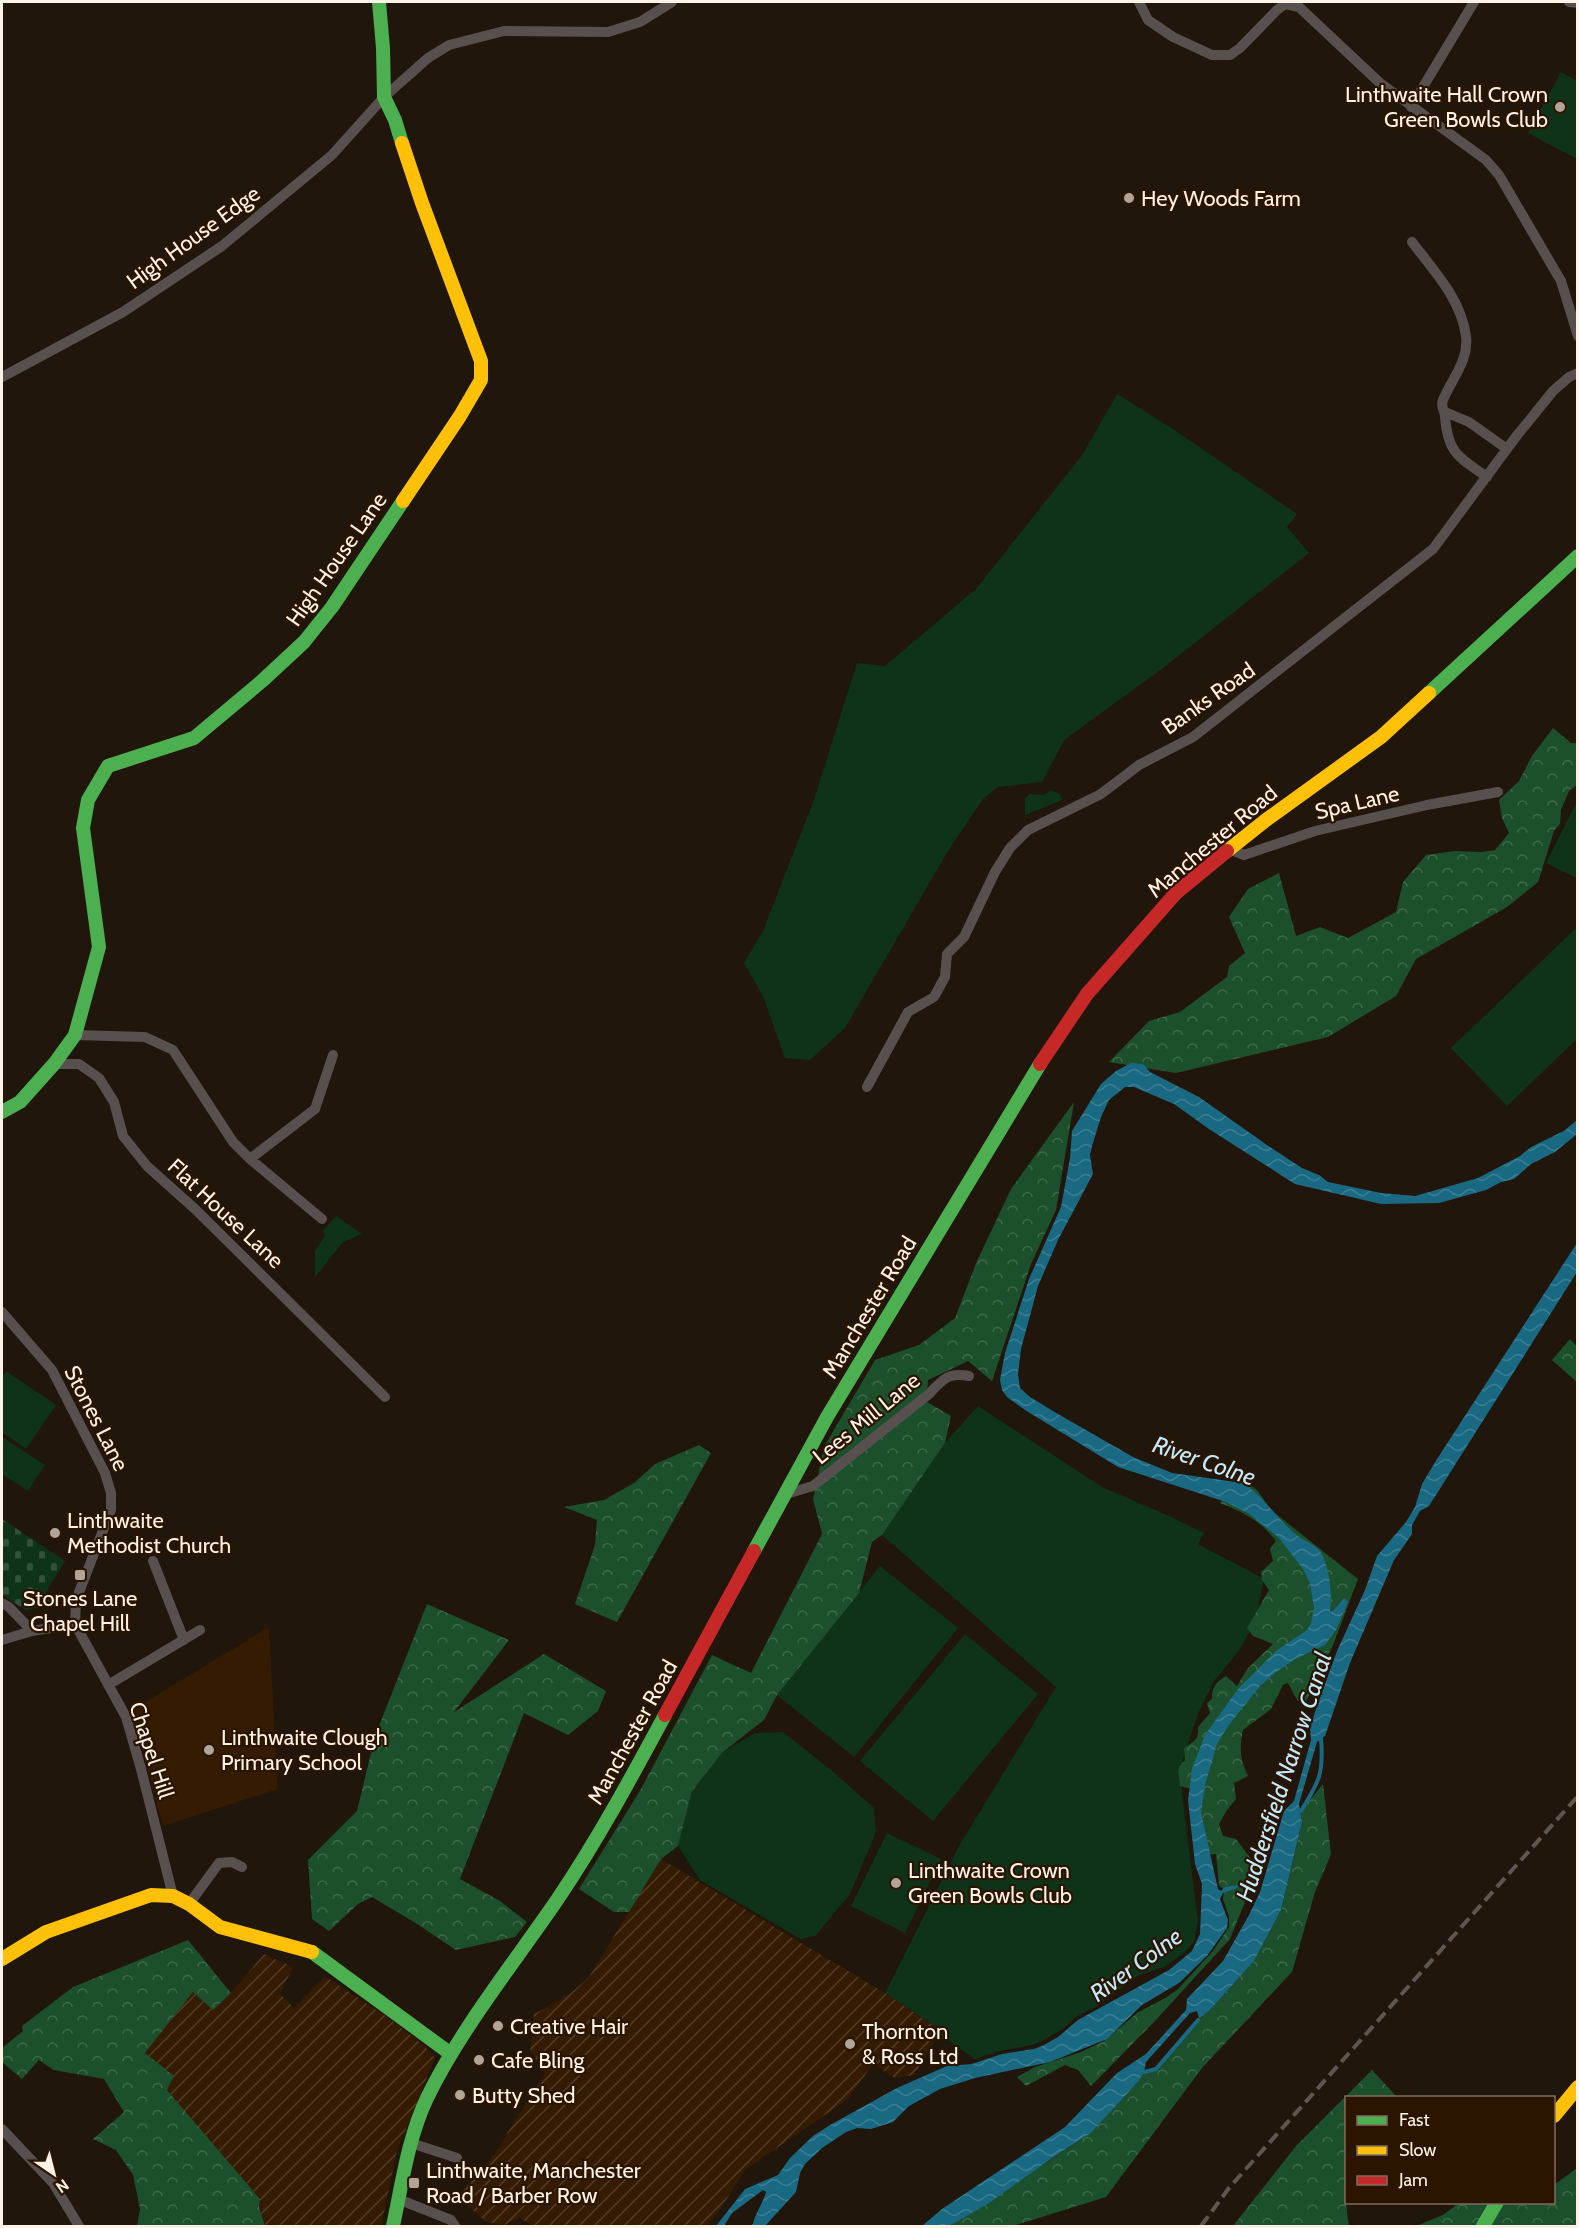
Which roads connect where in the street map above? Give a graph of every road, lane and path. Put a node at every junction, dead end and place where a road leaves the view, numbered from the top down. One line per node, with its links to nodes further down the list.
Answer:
1 (379, 2): 7 (main road)
2 (672, 2): 7 (street, High House Edge)
3 (1139, 2): 8 (street)
4 (1474, 2): 8 (street)
5 (1569, 2): 6 (street)
6 (1578, 3)
7 (384, 97): 12 (street, High House Edge); 19 (main road, High House Lane)
8 (1411, 107): 10 (street)
9 (1412, 242): 13 (street)
10 (1578, 336)
11 (1578, 373): 14 (street, Banks Road)
12 (2, 377)
13 (1445, 412): 14 (street); 15 (street)
14 (1507, 449): 15 (street, Banks Road)
15 (1487, 477): 22 (street, Banks Road)
16 (1578, 556): 18 (main road, Manchester Road)
17 (1498, 792): 18 (street, Spa Lane)
18 (1229, 849): 29 (main road, Manchester Road)
19 (75, 1035): 21 (main road, High House Lane); 24 (street)
20 (333, 1055): 24 (street)
21 (54, 1064): 23 (main road, High House Lane); 28 (street, Flat House Lane)
22 (867, 1087)
23 (2, 1112)
24 (250, 1159): 25 (street)
25 (322, 1219)
26 (2, 1312): 32 (street, Stones Lane)
27 (969, 1376): 29 (street, Lees Mill Lane)
28 (385, 1396)
29 (786, 1494): 42 (main road, Manchester Road)
30 (153, 1561): 36 (street)
31 (2, 1603): 34 (street)
32 (75, 1624): 34 (street); 37 (street, Chapel Hill)
33 (200, 1630): 36 (street)
34 (32, 1631): 35 (street)
35 (2, 1640)
36 (184, 1640): 37 (street)
37 (108, 1685): 39 (street, Chapel Hill)
38 (242, 1867): 40 (street)
39 (173, 1896): 40 (main road); 41 (main road)
40 (189, 1904): 42 (main road)
41 (2, 1959)
42 (451, 2054): 46 (main road, Manchester Road)
43 (1578, 2087): 44 (main road)
44 (1555, 2115)
45 (2, 2129): 50 (street)
46 (411, 2143): 47 (street); 48 (main road, Manchester Road)
47 (457, 2158)
48 (398, 2199): 51 (main road, Manchester Road); 52 (street)
49 (1496, 2204): 53 (main road)
50 (79, 2226)
51 (393, 2226)
52 (455, 2226)
53 (1483, 2226)

